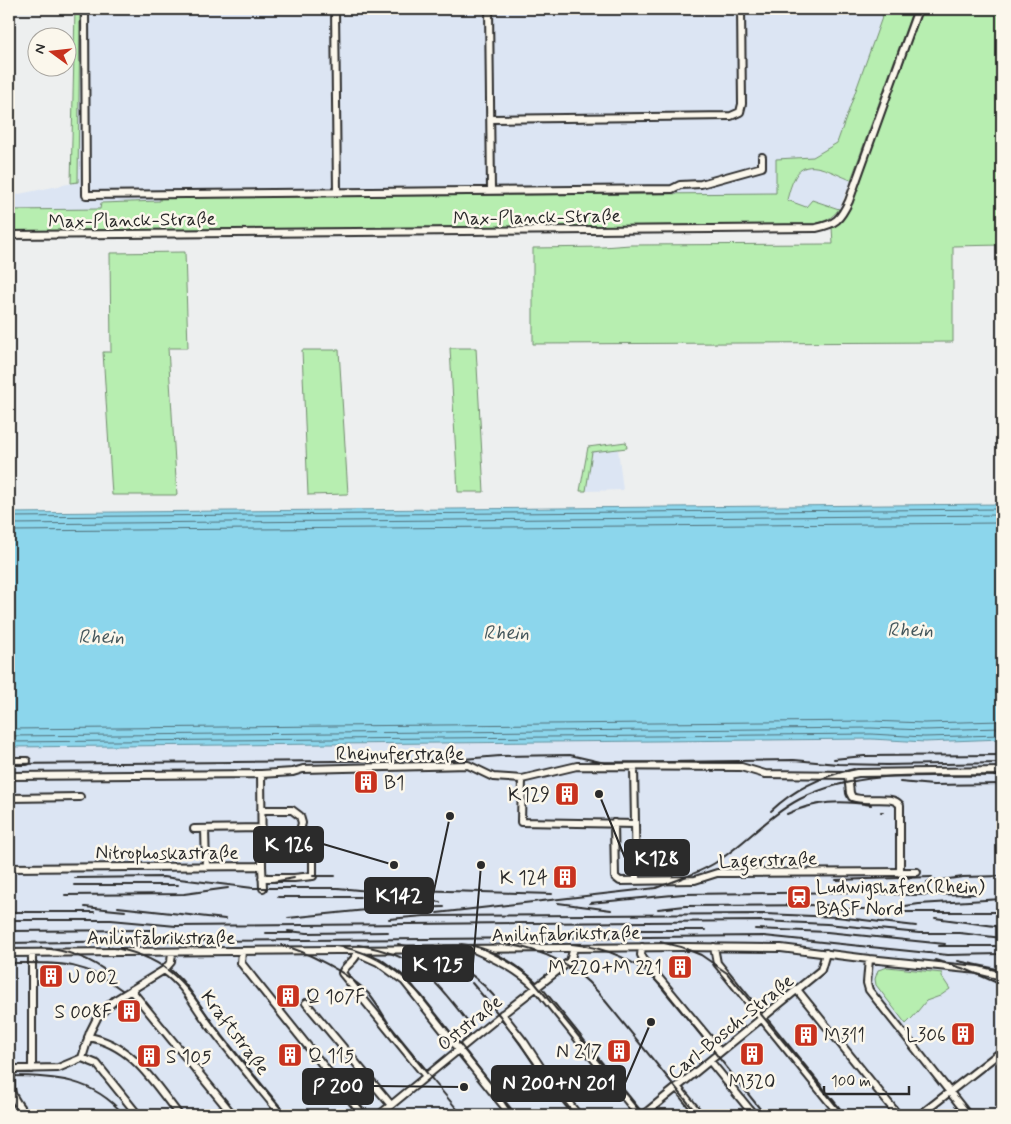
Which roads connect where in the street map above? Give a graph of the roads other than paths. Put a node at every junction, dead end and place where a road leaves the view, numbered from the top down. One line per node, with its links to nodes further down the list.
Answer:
1 (85, 9): 9 (street)
2 (335, 9): 9 (street)
3 (489, 9): 6 (street)
4 (741, 9): 6 (street)
5 (918, 9): 10 (street, Max-Planck-Straße)
6 (491, 118): 8 (street)
7 (762, 157): 8 (street)
8 (492, 190): 9 (street)
9 (336, 192)
10 (9, 236)
11 (9, 761): 12 (street)
12 (27, 761)
13 (634, 767): 16 (street, Rheinuferstraße); 18 (street, Rheinuferstraße); 23 (street)
14 (1002, 771): 16 (street, Rheinuferstraße)
15 (261, 774): 17 (street, Rheinuferstraße); 18 (street, Rheinuferstraße); 21 (street, Nitrophoskastraße)
16 (848, 775): 33 (street)
17 (9, 776)
18 (522, 779): 22 (street)
19 (80, 797): 20 (street)
20 (9, 798)
21 (261, 810): 24 (street, Nitrophoskastraße); 27 (street)
22 (614, 823): 23 (street); 35 (street, Lagerstraße)
23 (635, 824): 35 (street)
24 (262, 828): 26 (street); 28 (street, Nitrophoskastraße)
25 (194, 829): 26 (street)
26 (205, 829): 30 (street)
27 (302, 830): 28 (street); 34 (street)
28 (262, 837): 29 (street, Nitrophoskastraße)
29 (262, 866): 30 (street, Nitrophoskastraße); 34 (street)
30 (206, 867): 31 (street, Nitrophoskastraße)
31 (9, 868)
32 (917, 872): 33 (street, Lagerstraße)
33 (900, 873): 35 (street, Lagerstraße)
34 (262, 878): 36 (street)
35 (636, 880)
36 (263, 888)
37 (642, 947): 38 (street, Anilinfabrikstraße); 39 (street, Anilinfabrikstraße); 59 (street)
38 (714, 947): 46 (street, Anilinfabrikstraße); 55 (street)
39 (574, 948): 40 (street, Anilinfabrikstraße); 50 (street, Oststraße)
40 (473, 949): 43 (street, Anilinfabrikstraße); 50 (street)
41 (242, 951): 42 (street, Anilinfabrikstraße); 43 (street, Anilinfabrikstraße); 75 (street)
42 (172, 952): 45 (street, Anilinfabrikstraße); 48 (street)
43 (358, 952): 57 (street); 64 (street)
44 (9, 953): 45 (street, Anilinfabrikstraße)
45 (32, 953): 63 (street)
46 (826, 953): 47 (street, Anilinfabrikstraße); 52 (street, Carl-Bosch-Straße)
47 (869, 960): 49 (street, Anilinfabrikstraße); 66 (street)
48 (164, 970): 51 (street); 74 (street, Kraftstraße)
49 (1002, 976)
50 (537, 988): 54 (street, Oststraße); 79 (street)
51 (131, 990): 56 (street); 73 (street)
52 (798, 991): 55 (street, Carl-Bosch-Straße); 83 (street)
53 (306, 1003): 67 (street)
54 (502, 1014): 57 (street, Oststraße); 78 (street)
55 (761, 1019): 59 (street, Carl-Bosch-Straße); 82 (street)
56 (88, 1037): 60 (street); 72 (street)
57 (458, 1050): 64 (street, Oststraße); 77 (street)
58 (1002, 1050): 66 (street)
59 (720, 1052): 61 (street, Carl-Bosch-Straße)
60 (82, 1058): 63 (street); 71 (street)
61 (710, 1061): 65 (street, Carl-Bosch-Straße); 81 (street)
62 (10, 1069): 63 (street); 68 (street)
63 (32, 1069)
64 (426, 1076): 67 (street, Oststraße)
65 (678, 1087): 79 (street, Carl-Bosch-Straße); 80 (street)
66 (949, 1092): 84 (street); 85 (street)
67 (390, 1105): 76 (street, Oststraße)
68 (19, 1106): 69 (street); 70 (street)
69 (9, 1115)
70 (26, 1115)
71 (138, 1115)
72 (179, 1115)
73 (233, 1115)
74 (282, 1115)
75 (363, 1115)
76 (379, 1115)
77 (511, 1115)
78 (578, 1115)
79 (641, 1115)
80 (700, 1115)
81 (754, 1115)
82 (840, 1115)
83 (898, 1115)
84 (920, 1115)
85 (968, 1115)

